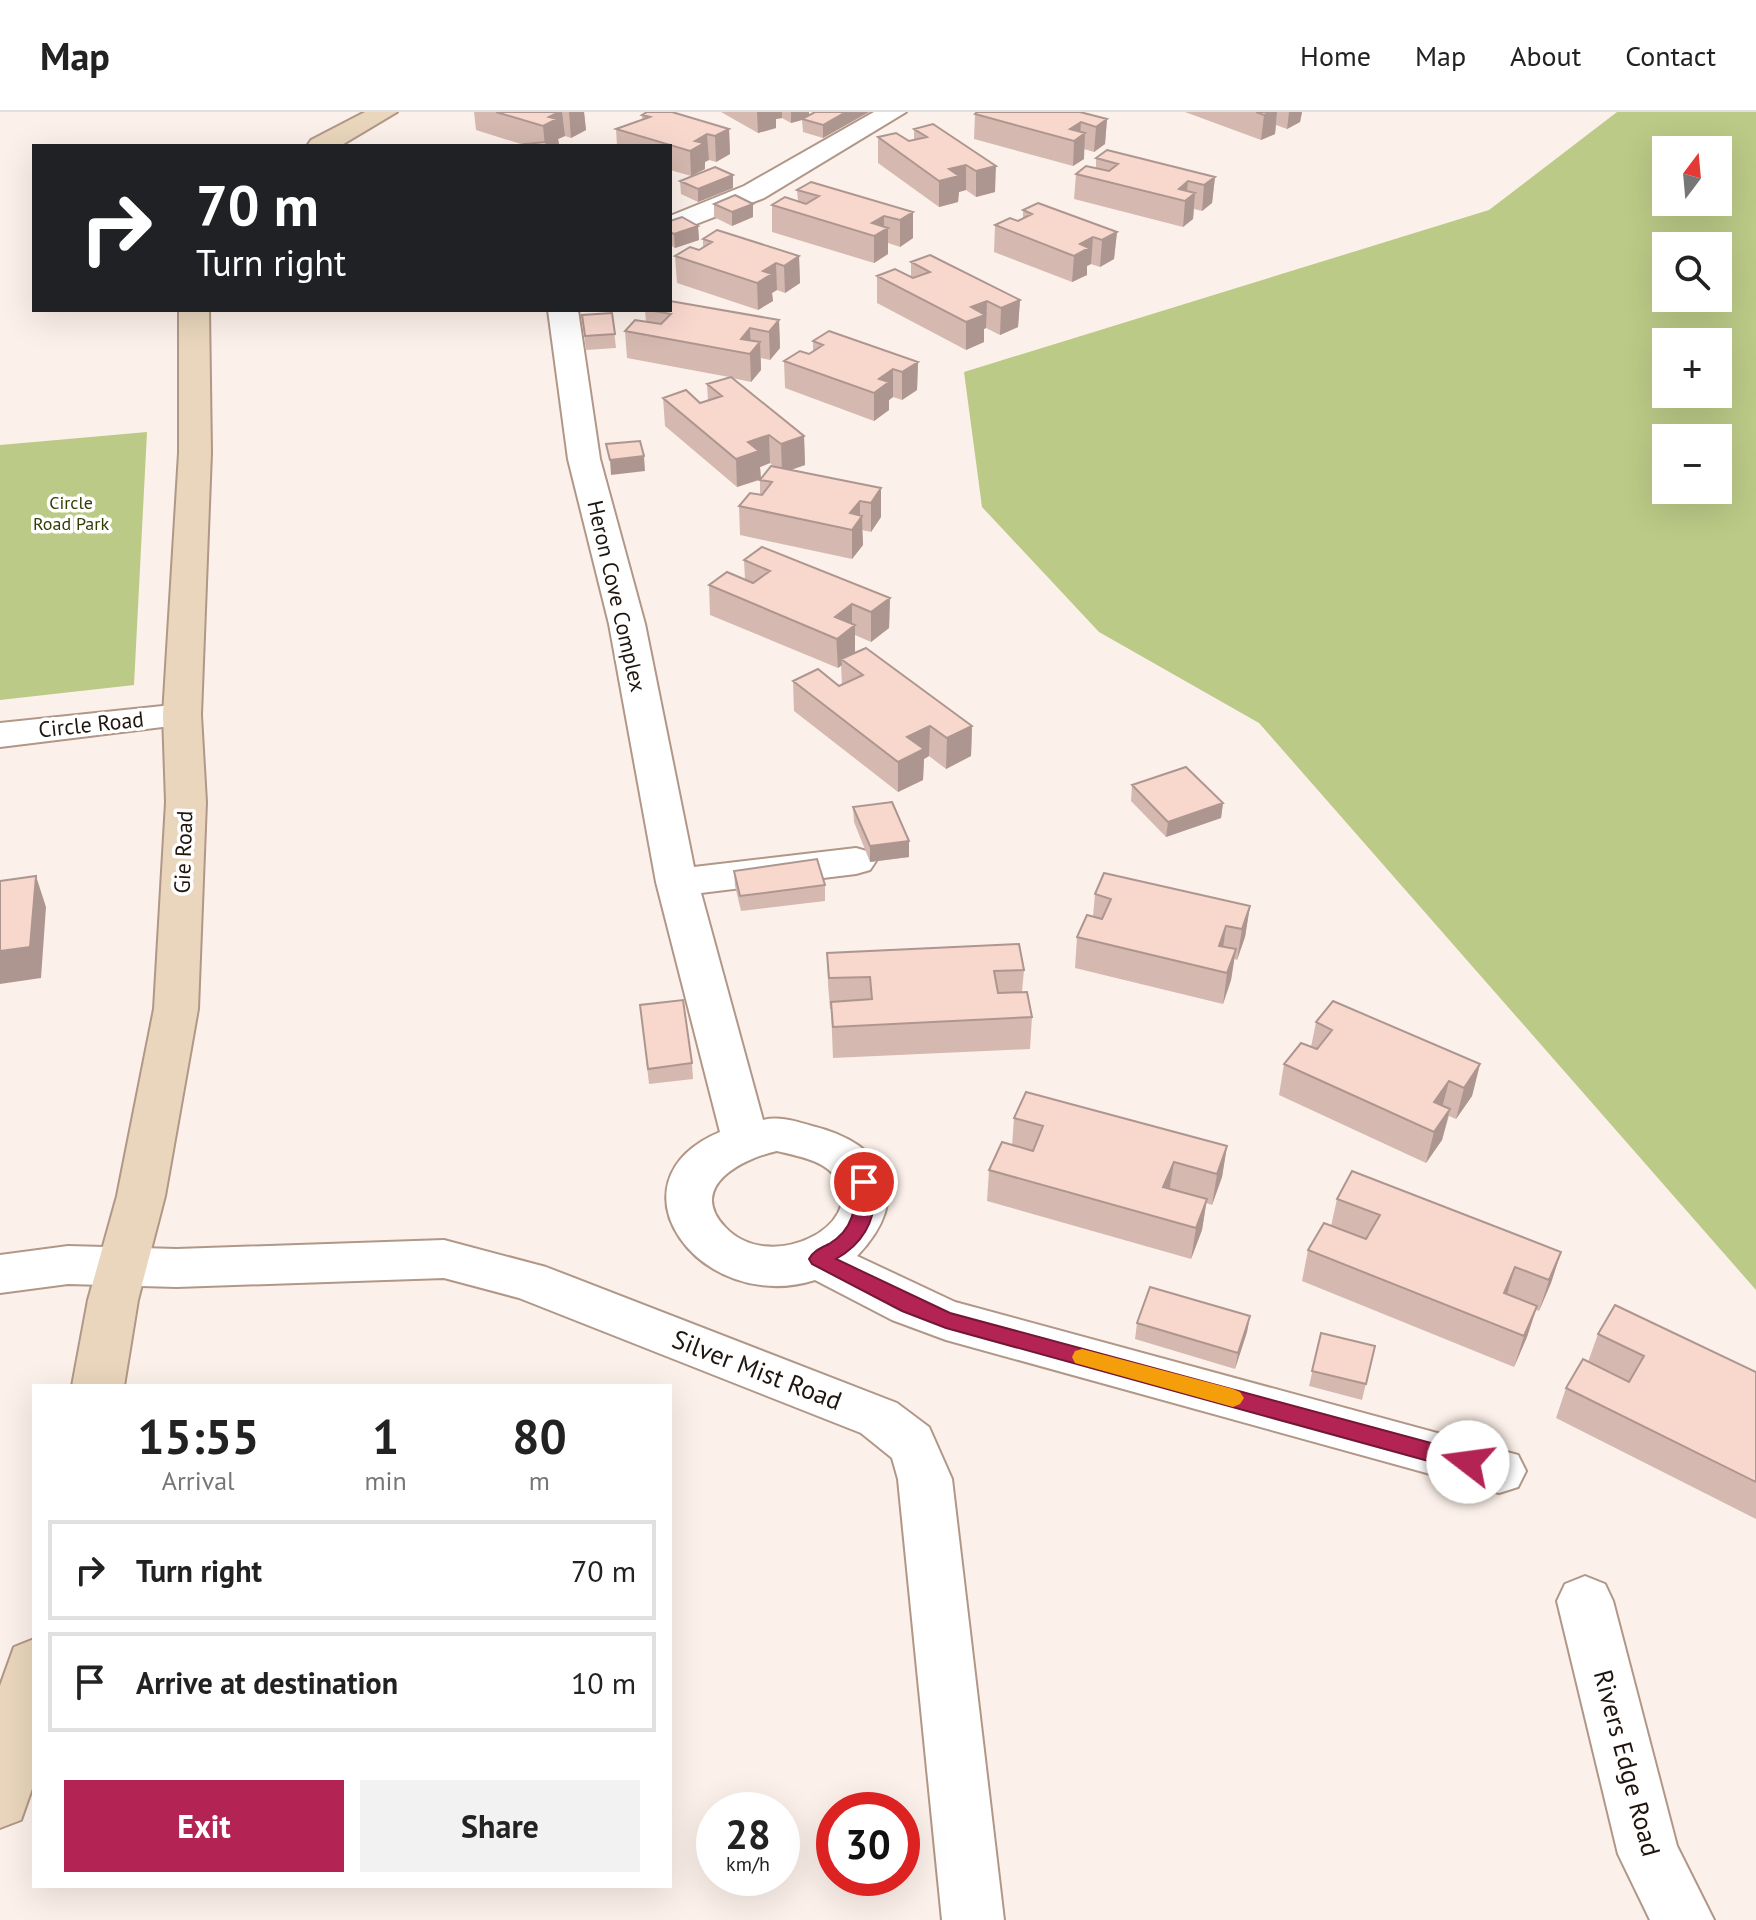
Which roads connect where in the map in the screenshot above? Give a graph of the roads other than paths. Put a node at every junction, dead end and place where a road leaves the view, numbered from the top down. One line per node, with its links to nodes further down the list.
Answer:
1 (384, 112): 3 (street)
2 (893, 112): 4 (street)
3 (324, 144)
4 (672, 225)
5 (194, 312): 7 (street, Gie Road)
6 (563, 312): 10 (street, Heron Cove Complex)
7 (182, 715): 8 (street, Circle Road); 13 (street, Gie Road)
8 (0, 735)
9 (856, 861): 10 (street)
10 (677, 882): 11 (street, Heron Cove Complex)
11 (745, 1140): 12 (street); 12 (street)
12 (819, 1259): 16 (street)
13 (122, 1266): 14 (street, Silver Mist Road); 15 (street, Gie Road); 20 (street, Silver Mist Road)
14 (0, 1274)
15 (98, 1384)
16 (1499, 1471)
17 (1585, 1601): 21 (street, Rivers Edge Road)
18 (32, 1673): 19 (street)
19 (0, 1800)
20 (973, 1920)
21 (1683, 1920)

